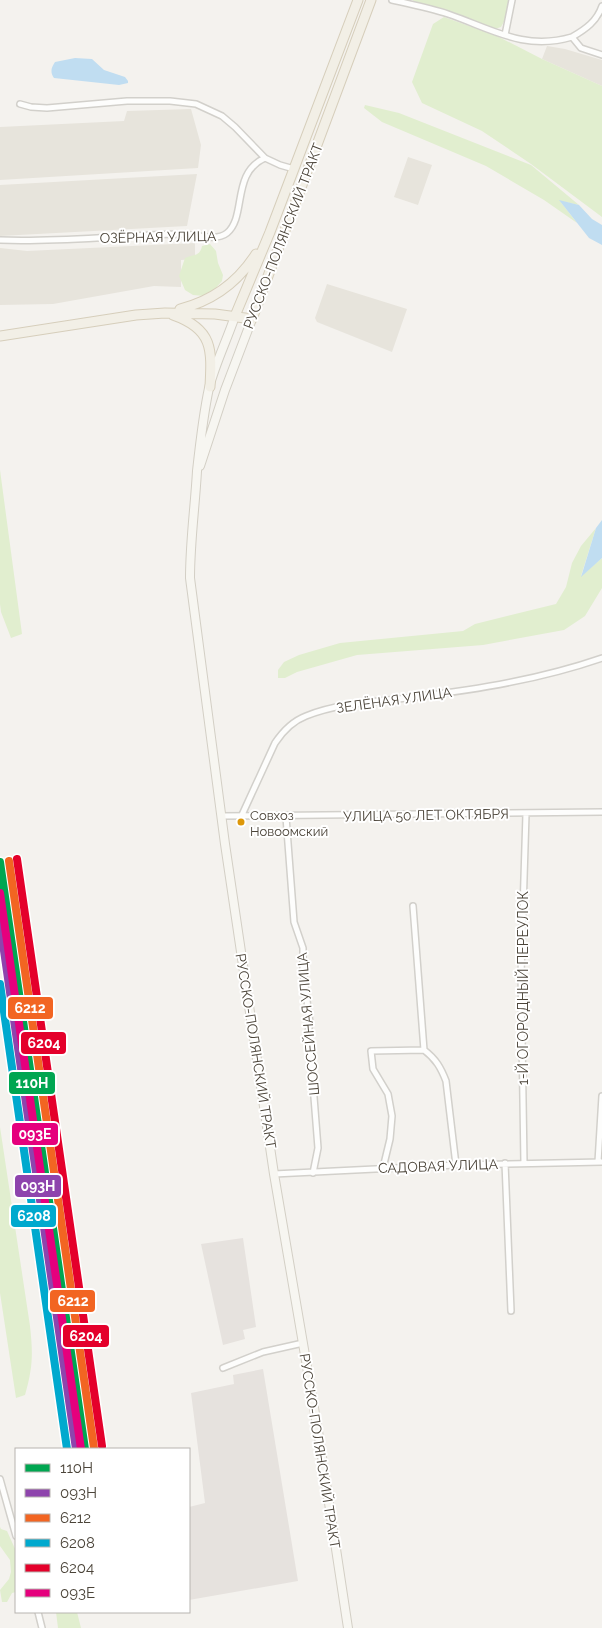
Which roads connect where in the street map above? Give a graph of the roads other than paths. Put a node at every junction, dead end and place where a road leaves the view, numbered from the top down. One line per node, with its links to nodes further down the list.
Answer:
1 (358, 0): 11 (main road, РУССКО-ПОЛЯНСКИЙ ТРАКТ)
2 (372, 0): 16 (main road, РУССКО-ПОЛЯНСКИЙ ТРАКТ)
3 (392, 0): 6 (street)
4 (512, 0): 6 (street)
5 (602, 6): 7 (street)
6 (504, 35): 7 (street)
7 (572, 37): 8 (street)
8 (602, 55)
9 (20, 104): 10 (street)
10 (265, 158): 11 (street); 13 (street, ОЗЁРНАЯ УЛИЦА)
11 (294, 169): 12 (main road, РУССКО-ПОЛЯНСКИЙ ТРАКТ)
12 (270, 232): 14 (main road); 15 (main road, РУССКО-ПОЛЯНСКИЙ ТРАКТ)
13 (0, 240)
14 (165, 313): 15 (main road); 17 (main road); 18 (main road)
15 (235, 316): 16 (main road); 18 (main road, РУССКО-ПОЛЯНСКИЙ ТРАКТ)
16 (252, 319): 19 (main road, РУССКО-ПОЛЯНСКИЙ ТРАКТ)
17 (0, 336)
18 (210, 387): 19 (main road, РУССКО-ПОЛЯНСКИЙ ТРАКТ)
19 (197, 472): 23 (main road, РУССКО-ПОЛЯНСКИЙ ТРАКТ)
20 (602, 658): 24 (street, ЗЕЛЁНАЯ УЛИЦА)
21 (602, 812): 22 (street, УЛИЦА 50 ЛЕТ ОКТЯБРЯ)
22 (526, 814): 25 (street, УЛИЦА 50 ЛЕТ ОКТЯБРЯ); 31 (street, 1-Й ОГОРОДНЫЙ ПЕРЕУЛОК)
23 (221, 816): 24 (street, УЛИЦА 50 ЛЕТ ОКТЯБРЯ); 35 (main road, РУССКО-ПОЛЯНСКИЙ ТРАКТ)
24 (241, 816): 25 (street, УЛИЦА 50 ЛЕТ ОКТЯБРЯ)
25 (286, 816): 34 (street, ШОССЕЙНАЯ УЛИЦА)
26 (414, 906): 27 (street)
27 (424, 1050): 32 (street); 33 (street)
28 (602, 1096): 29 (street)
29 (600, 1162): 31 (street, САДОВАЯ УЛИЦА)
30 (505, 1163): 31 (street, САДОВАЯ УЛИЦА); 32 (street, САДОВАЯ УЛИЦА); 36 (street)
31 (524, 1163)
32 (456, 1164): 33 (street, САДОВАЯ УЛИЦА)
33 (383, 1168): 34 (street, САДОВАЯ УЛИЦА)
34 (313, 1173): 35 (street, САДОВАЯ УЛИЦА)
35 (274, 1174): 37 (main road, РУССКО-ПОЛЯНСКИЙ ТРАКТ)
36 (511, 1311)
37 (303, 1343): 38 (street); 43 (main road, РУССКО-ПОЛЯНСКИЙ ТРАКТ)
38 (223, 1368)
39 (0, 1479): 40 (street)
40 (15, 1532)
41 (38, 1613): 42 (street)
42 (42, 1628)
43 (348, 1628)

